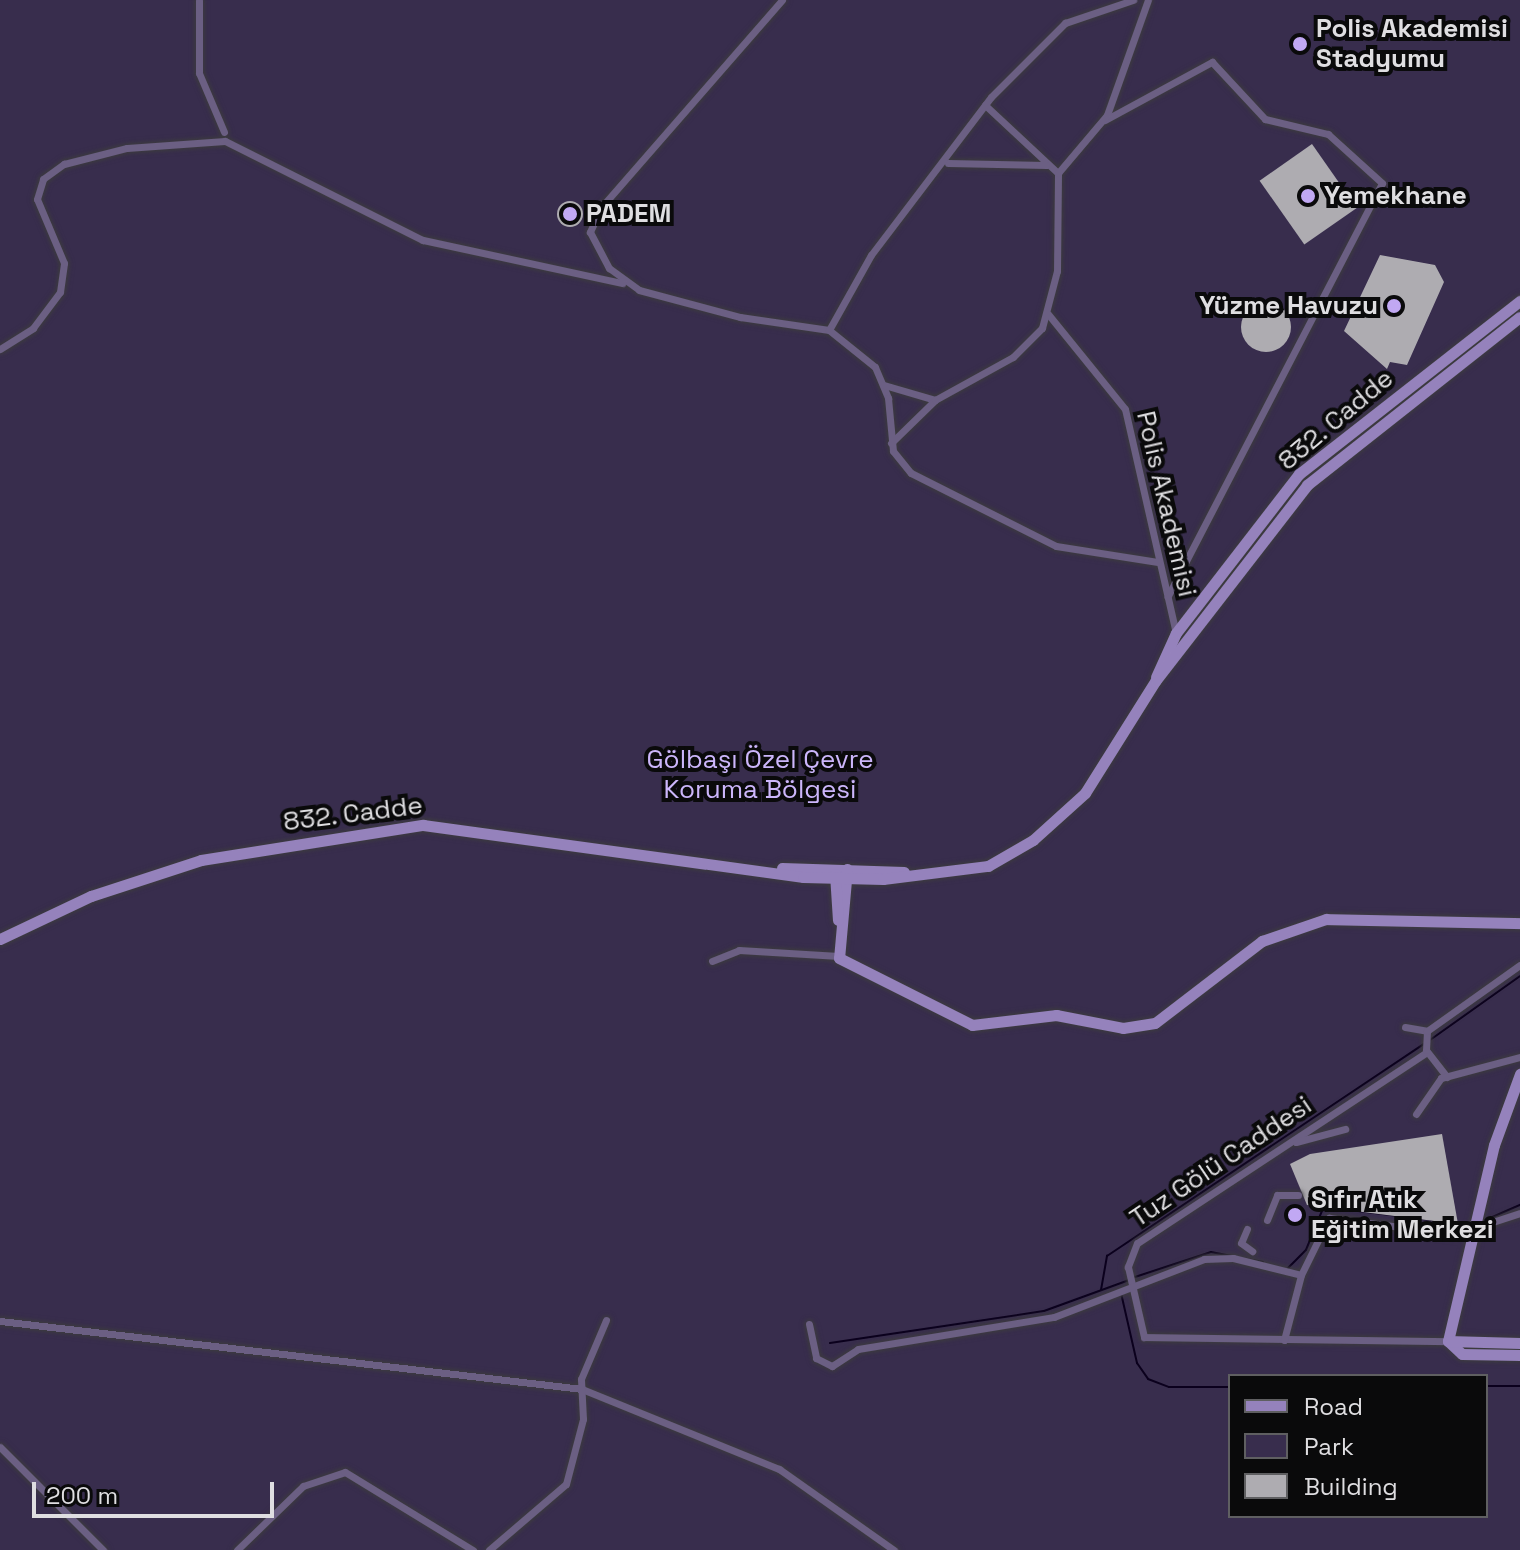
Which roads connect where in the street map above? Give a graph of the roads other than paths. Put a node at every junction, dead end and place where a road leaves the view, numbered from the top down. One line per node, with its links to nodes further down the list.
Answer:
1 (199, 0): 7 (street)
2 (782, 0): 11 (street)
3 (1133, 0): 5 (street)
4 (1148, 0): 6 (street)
5 (985, 105): 8 (street); 9 (street)
6 (1105, 120): 10 (street); 23 (street)
7 (224, 132)
8 (948, 163): 9 (street); 15 (street)
9 (1046, 165): 10 (street)
10 (1058, 173): 13 (street)
11 (622, 283): 15 (street); 16 (street)
12 (1520, 301): 17 (street, 832. Cadde)
13 (1048, 314): 20 (street); 22 (street, Polis Akademisi)
14 (1520, 317): 19 (street, 832. Cadde)
15 (829, 330): 18 (street)
16 (0, 349)
17 (1423, 378): 19 (street); 24 (street, 832. Cadde)
18 (884, 385): 20 (street); 21 (street)
19 (1430, 388): 25 (street, 832. Cadde)
20 (935, 400): 21 (street)
21 (891, 443): 22 (street)
22 (1158, 562): 23 (street, Polis Akademisi)
23 (1167, 597): 24 (street, Polis Akademisi)
24 (1176, 633): 25 (street, 832. Cadde)
25 (1156, 680): 26 (street, 832. Cadde)
26 (842, 874): 28 (street, 832. Cadde); 29 (street)
27 (1520, 923): 29 (street)
28 (0, 939)
29 (839, 956): 30 (street)
30 (712, 961)
31 (1520, 965): 33 (street, Tuz Gölü Caddesi)
32 (1405, 1027): 33 (street)
33 (1426, 1042): 36 (street); 39 (street, Tuz Gölü Caddesi)
34 (1520, 1057): 36 (street)
35 (1520, 1074): 43 (street)
36 (1447, 1077): 37 (street)
37 (1416, 1114)
38 (1345, 1129): 39 (street)
39 (1286, 1145): 47 (street, Tuz Gölü Caddesi)
40 (1298, 1195): 42 (street)
41 (1520, 1213): 43 (street)
42 (1267, 1220)
43 (1474, 1226): 46 (street); 52 (street)
44 (1247, 1229): 45 (street)
45 (1252, 1251)
46 (1301, 1275): 47 (street); 51 (street)
47 (1126, 1285): 50 (street); 51 (street)
48 (606, 1320): 55 (street)
49 (0, 1321): 55 (street)
50 (809, 1324)
51 (1284, 1340): 52 (street)
52 (1448, 1341): 53 (street); 54 (street)
53 (1520, 1343)
54 (1520, 1355)
55 (582, 1389): 60 (street); 61 (street)
56 (0, 1447): 57 (street)
57 (103, 1550)
58 (237, 1550): 59 (street)
59 (473, 1550)
60 (489, 1550)
61 (894, 1550)

